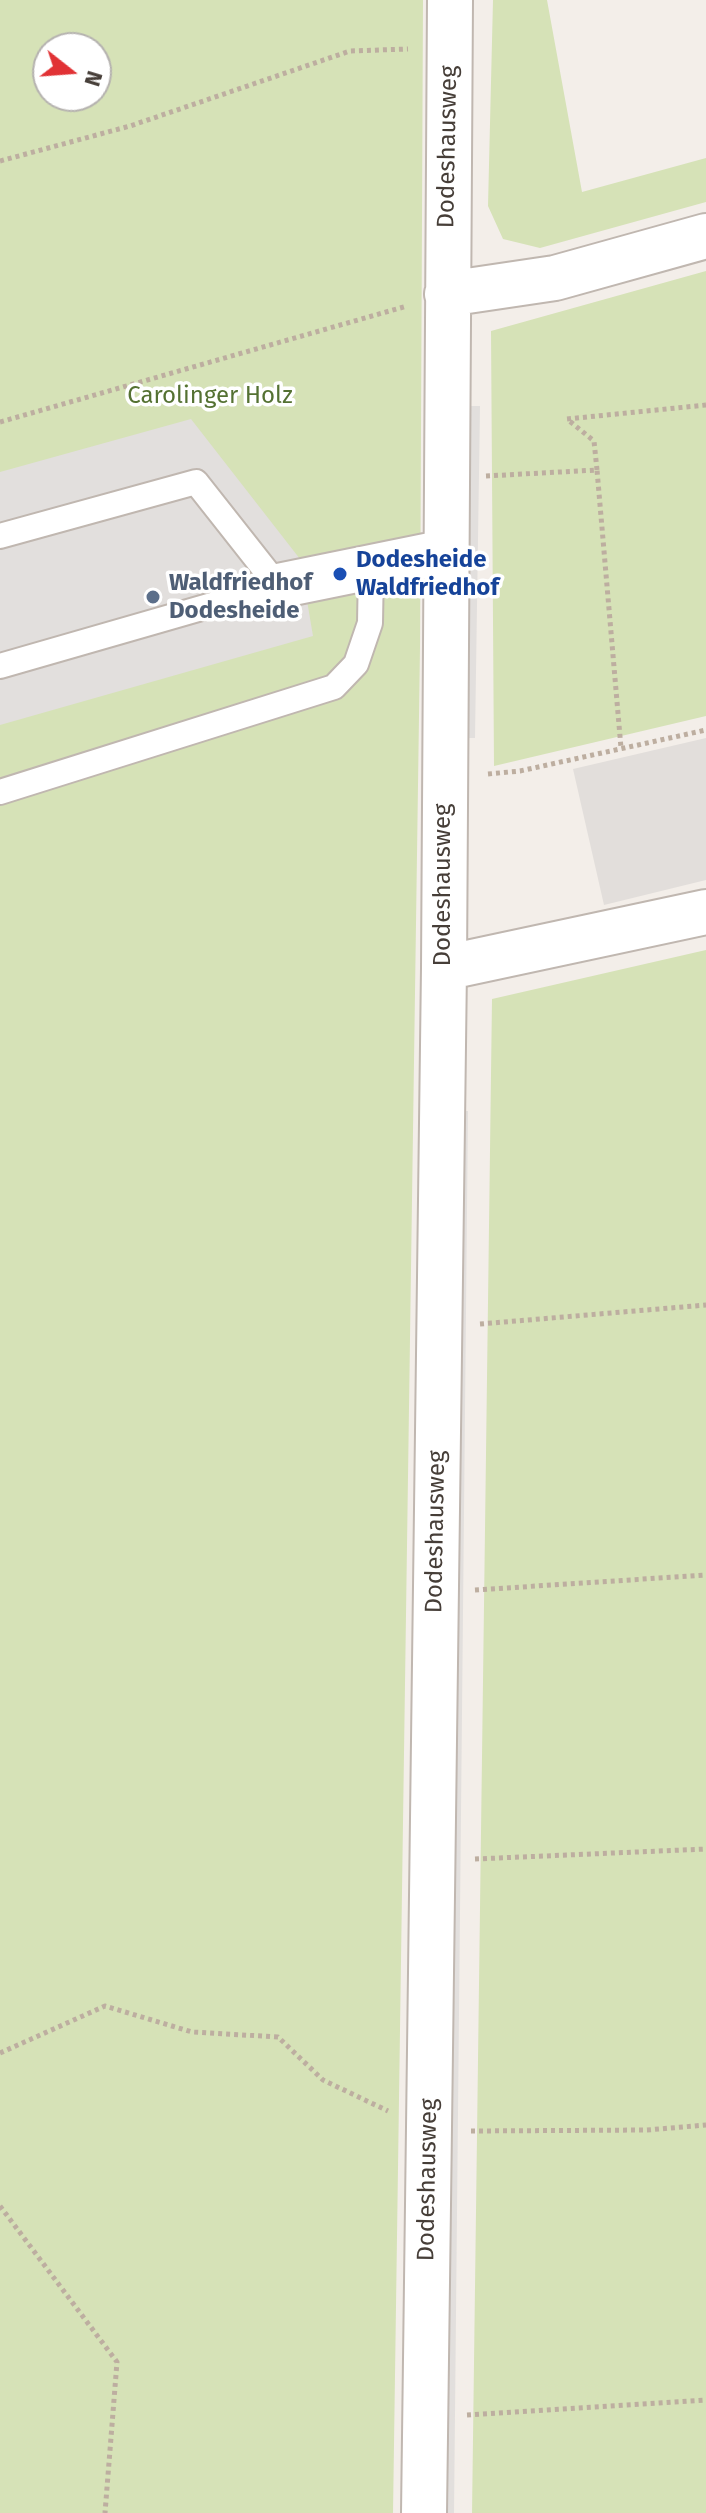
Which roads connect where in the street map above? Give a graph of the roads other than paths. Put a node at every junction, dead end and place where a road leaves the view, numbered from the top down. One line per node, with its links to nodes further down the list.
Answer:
1 (450, 0): 3 (street, Dodeshausweg)
2 (706, 236): 3 (street)
3 (447, 294): 5 (street, Dodeshausweg)
4 (0, 536): 7 (lane)
5 (445, 552): 6 (street); 11 (street, Dodeshausweg)
6 (371, 567): 7 (street); 9 (lane)
7 (278, 586): 8 (lane)
8 (0, 666)
9 (0, 792)
10 (706, 912): 11 (street)
11 (444, 968): 12 (street, Dodeshausweg)
12 (424, 2513)

